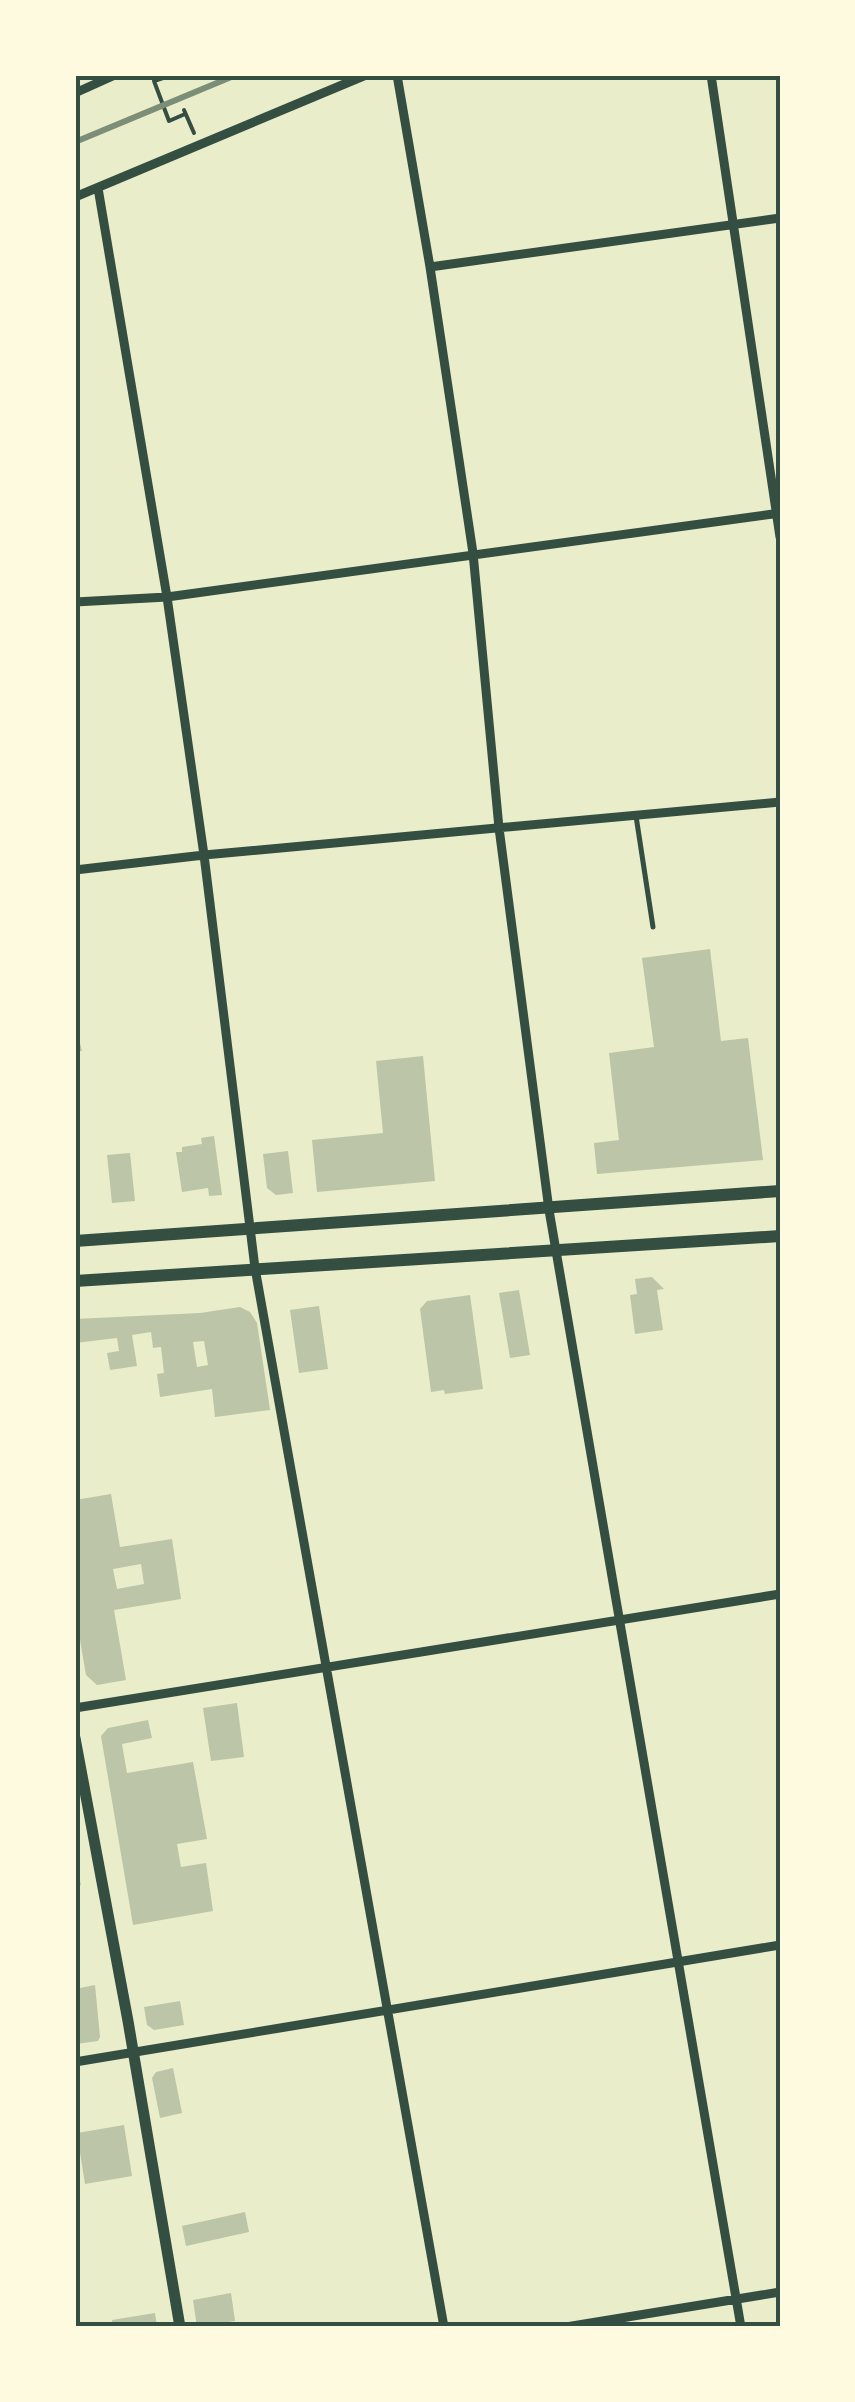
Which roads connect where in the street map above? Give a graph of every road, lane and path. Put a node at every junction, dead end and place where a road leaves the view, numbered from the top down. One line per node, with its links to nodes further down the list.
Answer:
1 (115, 75): 6 (street)
2 (366, 75): 8 (street)
3 (397, 75): 13 (street)
4 (711, 75): 12 (street)
5 (176, 76): 8 (path)
6 (99, 78): 7 (street)
7 (75, 93)
8 (199, 145): 9 (street)
9 (98, 188): 10 (street); 17 (street)
10 (75, 197)
11 (780, 218): 12 (street)
12 (733, 224): 13 (street); 14 (street)
13 (430, 267): 16 (street)
14 (778, 513): 15 (street); 16 (street)
15 (780, 537)
16 (474, 554): 17 (street); 21 (street)
17 (167, 597): 18 (street); 22 (street)
18 (75, 602)
19 (780, 802): 20 (street)
20 (636, 816): 21 (street); 24 (lane)
21 (498, 828): 22 (street); 26 (street)
22 (204, 855): 23 (street); 27 (street)
23 (75, 870)
24 (653, 927)
25 (780, 1191): 26 (main road)
26 (549, 1210): 27 (main road); 30 (street)
27 (249, 1228): 29 (main road); 31 (street)
28 (780, 1236): 30 (main road)
29 (75, 1241)
30 (556, 1252): 31 (main road); 34 (street)
31 (255, 1268): 32 (main road); 35 (street)
32 (75, 1281)
33 (780, 1594): 34 (street)
34 (618, 1620): 35 (street); 39 (street)
35 (325, 1666): 36 (street); 40 (street)
36 (75, 1708)
37 (75, 1738): 41 (street)
38 (780, 1945): 39 (street)
39 (678, 1962): 40 (street); 44 (street)
40 (388, 2010): 41 (street); 46 (street)
41 (134, 2053): 42 (street); 45 (street)
42 (75, 2062)
43 (780, 2292): 44 (street)
44 (736, 2298): 47 (street); 48 (street)
45 (180, 2327)
46 (444, 2327)
47 (566, 2327)
48 (741, 2327)

